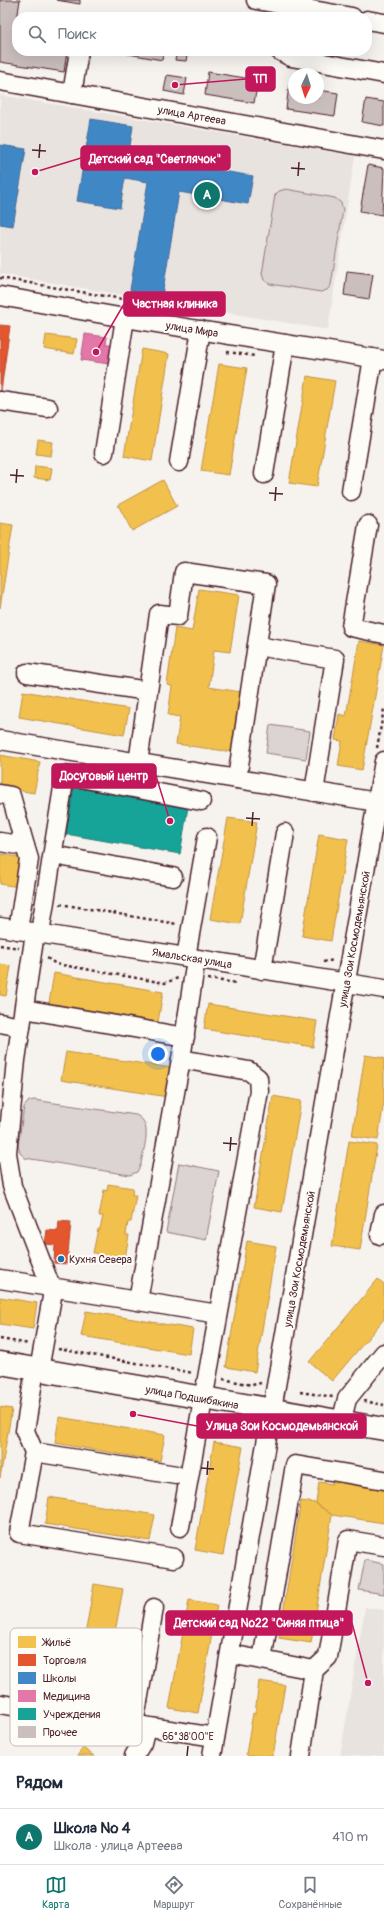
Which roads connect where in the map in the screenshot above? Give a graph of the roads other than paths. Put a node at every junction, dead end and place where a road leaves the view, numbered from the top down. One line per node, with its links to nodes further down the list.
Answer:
1 (256, 0): 2 (street)
2 (279, 7): 3 (street)
3 (316, 12)
4 (372, 21): 5 (street)
5 (384, 23)
6 (78, 56): 10 (street)
7 (289, 56): 8 (street)
8 (384, 74)
9 (0, 81): 10 (street, улица Артеева)
10 (72, 94): 11 (street, улица Артеева)
11 (384, 150)
12 (0, 296): 13 (street, улица Мира)
13 (125, 318): 14 (street, улица Мира); 19 (street)
14 (201, 330): 15 (street, улица Мира); 20 (street)
15 (285, 344): 16 (street, улица Мира); 21 (street)
16 (378, 359): 22 (street)
17 (0, 401): 18 (street)
18 (48, 408)
19 (104, 453)
20 (179, 462)
21 (264, 474)
22 (351, 491)
23 (368, 525): 24 (street)
24 (384, 634)
25 (257, 646): 27 (street); 31 (street); 32 (street)
26 (27, 673): 27 (street)
27 (148, 691): 30 (street)
28 (0, 740): 30 (street)
29 (380, 758): 35 (street, улица Зои Космодемьянской)
30 (138, 763): 31 (street)
31 (237, 779): 32 (street)
32 (314, 792): 35 (street)
33 (0, 794): 39 (street)
34 (201, 801): 40 (street)
35 (377, 802): 47 (street, улица Зои Космодемьянской)
36 (285, 833): 46 (street)
37 (207, 837): 45 (street)
38 (0, 842): 39 (street)
39 (25, 846): 43 (street)
40 (53, 855): 41 (street); 44 (street)
41 (173, 877)
42 (0, 927): 43 (street, Ямальская улица)
43 (18, 930): 44 (street, Ямальская улица)
44 (38, 933): 45 (street, Ямальская улица); 49 (street)
45 (192, 964): 46 (street, Ямальская улица); 51 (street)
46 (262, 970): 47 (street, Ямальская улица)
47 (346, 984): 48 (street, Ямальская улица); 63 (street, улица Зои Космодемьянской)
48 (384, 989)
49 (22, 1018): 50 (street); 51 (street); 56 (street)
50 (0, 1024)
51 (184, 1037): 52 (street)
52 (182, 1059): 57 (street); 58 (street)
53 (384, 1214): 54 (street)
54 (380, 1235)
55 (0, 1279): 56 (street)
56 (51, 1287): 57 (street); 61 (street)
57 (138, 1301): 58 (street)
58 (218, 1314): 62 (street)
59 (384, 1353): 64 (street)
60 (0, 1363): 61 (main road, улица Подшибякина)
61 (37, 1370): 62 (main road, улица Подшибякина); 66 (street)
62 (203, 1399): 63 (main road, улица Подшибякина); 69 (street)
63 (272, 1411): 64 (main road, улица Подшибякина); 73 (street, улица Зои Космодемьянской)
64 (342, 1423): 65 (main road, улица Подшибякина)
65 (384, 1429)
66 (34, 1452): 67 (street); 71 (street)
67 (176, 1475)
68 (384, 1480): 74 (street)
69 (180, 1527)
70 (384, 1546): 75 (street)
71 (174, 1558)
72 (154, 1608): 78 (street)
73 (230, 1654): 74 (street); 80 (street, улица Зои Космодемьянской)
74 (262, 1660): 75 (street)
75 (314, 1670): 84 (street)
76 (0, 1704): 77 (street)
77 (10, 1706)
78 (142, 1709)
79 (142, 1726): 80 (street)
80 (215, 1737): 83 (street, улица Зои Космодемьянской)
81 (140, 1746): 82 (street)
82 (134, 1756)
83 (212, 1756)
84 (301, 1756)

